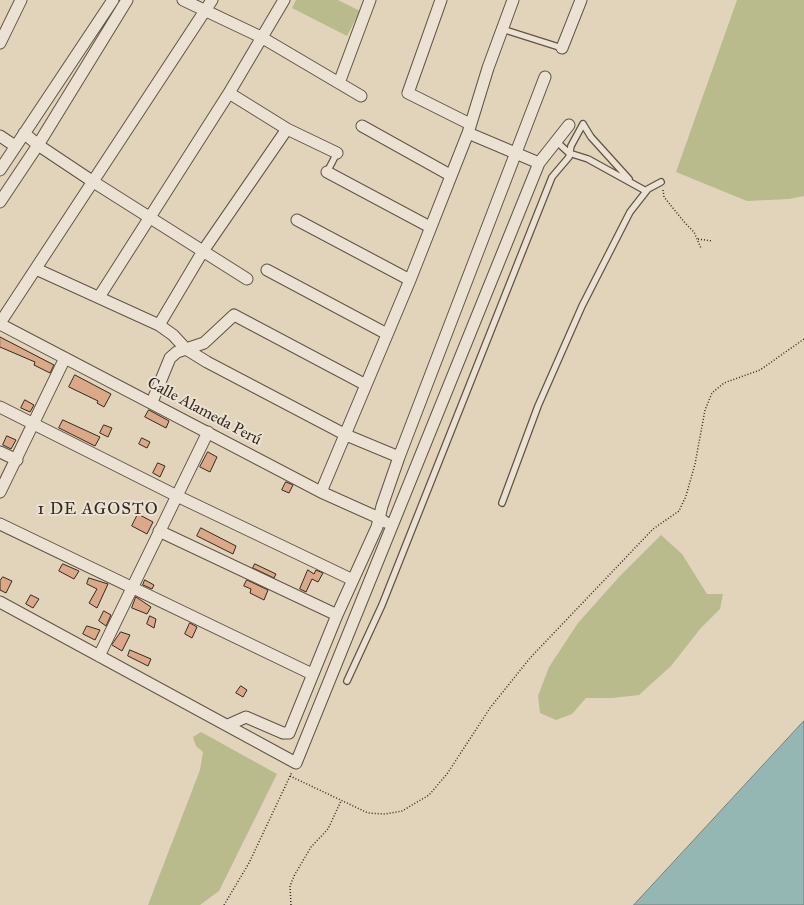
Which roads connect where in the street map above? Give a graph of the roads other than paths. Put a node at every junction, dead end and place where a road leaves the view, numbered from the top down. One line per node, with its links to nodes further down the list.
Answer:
1 (21, 0): 14 (street)
2 (113, 0): 24 (street)
3 (128, 0): 27 (street)
4 (183, 0): 11 (street)
5 (212, 0): 11 (street)
6 (284, 0): 13 (street)
7 (370, 0): 17 (street)
8 (441, 0): 22 (street)
9 (513, 0): 12 (street)
10 (581, 0): 15 (street)
11 (205, 11): 13 (street); 36 (street)
12 (502, 29): 15 (lane); 22 (street)
13 (261, 37): 17 (street); 18 (street)
14 (0, 42)
15 (562, 48)
16 (545, 76): 30 (street)
17 (339, 83): 19 (street)
18 (229, 93): 23 (street); 41 (street)
19 (361, 96)
20 (569, 125): 26 (street)
21 (362, 126): 35 (street)
22 (469, 128): 30 (street); 35 (street)
23 (287, 129): 29 (street); 44 (street)
24 (24, 133): 27 (street); 28 (street)
25 (0, 136): 28 (street)
26 (557, 142): 31 (lane); 32 (street)
27 (38, 144): 36 (street); 40 (street)
28 (15, 146): 33 (street)
29 (337, 153): 34 (lane)
30 (516, 153): 32 (street); 62 (street)
31 (569, 153): 38 (lane); 38 (lane); 78 (lane)
32 (539, 163): 70 (street)
33 (0, 170)
34 (327, 172): 43 (street)
35 (450, 175): 43 (street)
36 (92, 181): 41 (street); 45 (street)
37 (661, 182): 39 (lane)
38 (635, 184): 39 (lane)
39 (646, 190): 67 (lane)
40 (0, 202)
41 (150, 217): 44 (street); 49 (street)
42 (297, 220): 48 (street)
43 (430, 227): 48 (street)
44 (203, 251): 47 (street); 51 (street)
45 (36, 269): 49 (street); 50 (street)
46 (267, 270): 52 (street)
47 (247, 279)
48 (410, 280): 52 (street)
49 (99, 297): 51 (street)
50 (0, 324): 54 (street, Calle Alameda Perú)
51 (159, 325): 53 (street)
52 (386, 334): 55 (street)
53 (186, 349): 55 (street); 56 (street); 60 (street)
54 (65, 358): 56 (street, Calle Alameda Perú); 58 (street)
55 (366, 385): 60 (street)
56 (152, 402): 59 (street, Calle Alameda Perú)
57 (0, 407): 58 (street)
58 (32, 423): 63 (street); 66 (street)
59 (208, 432): 65 (street, Calle Alameda Perú); 66 (street)
60 (346, 435): 62 (street); 65 (street)
61 (0, 452): 63 (street)
62 (399, 457): 68 (street)
63 (17, 460): 64 (street)
64 (0, 492)
65 (321, 492): 68 (street, Calle Alameda Perú)
66 (177, 496): 71 (street); 72 (street)
67 (502, 503)
68 (380, 518): 70 (street, Calle Alameda Perú); 72 (street)
69 (0, 524): 73 (street)
70 (392, 528): 79 (street)
71 (159, 531): 73 (street); 75 (street)
72 (353, 580): 75 (street)
73 (132, 588): 76 (street); 77 (street)
74 (0, 602): 76 (street)
75 (337, 615): 77 (street)
76 (99, 656): 79 (street)
77 (312, 674): 79 (street)
78 (348, 681)
79 (228, 726)

